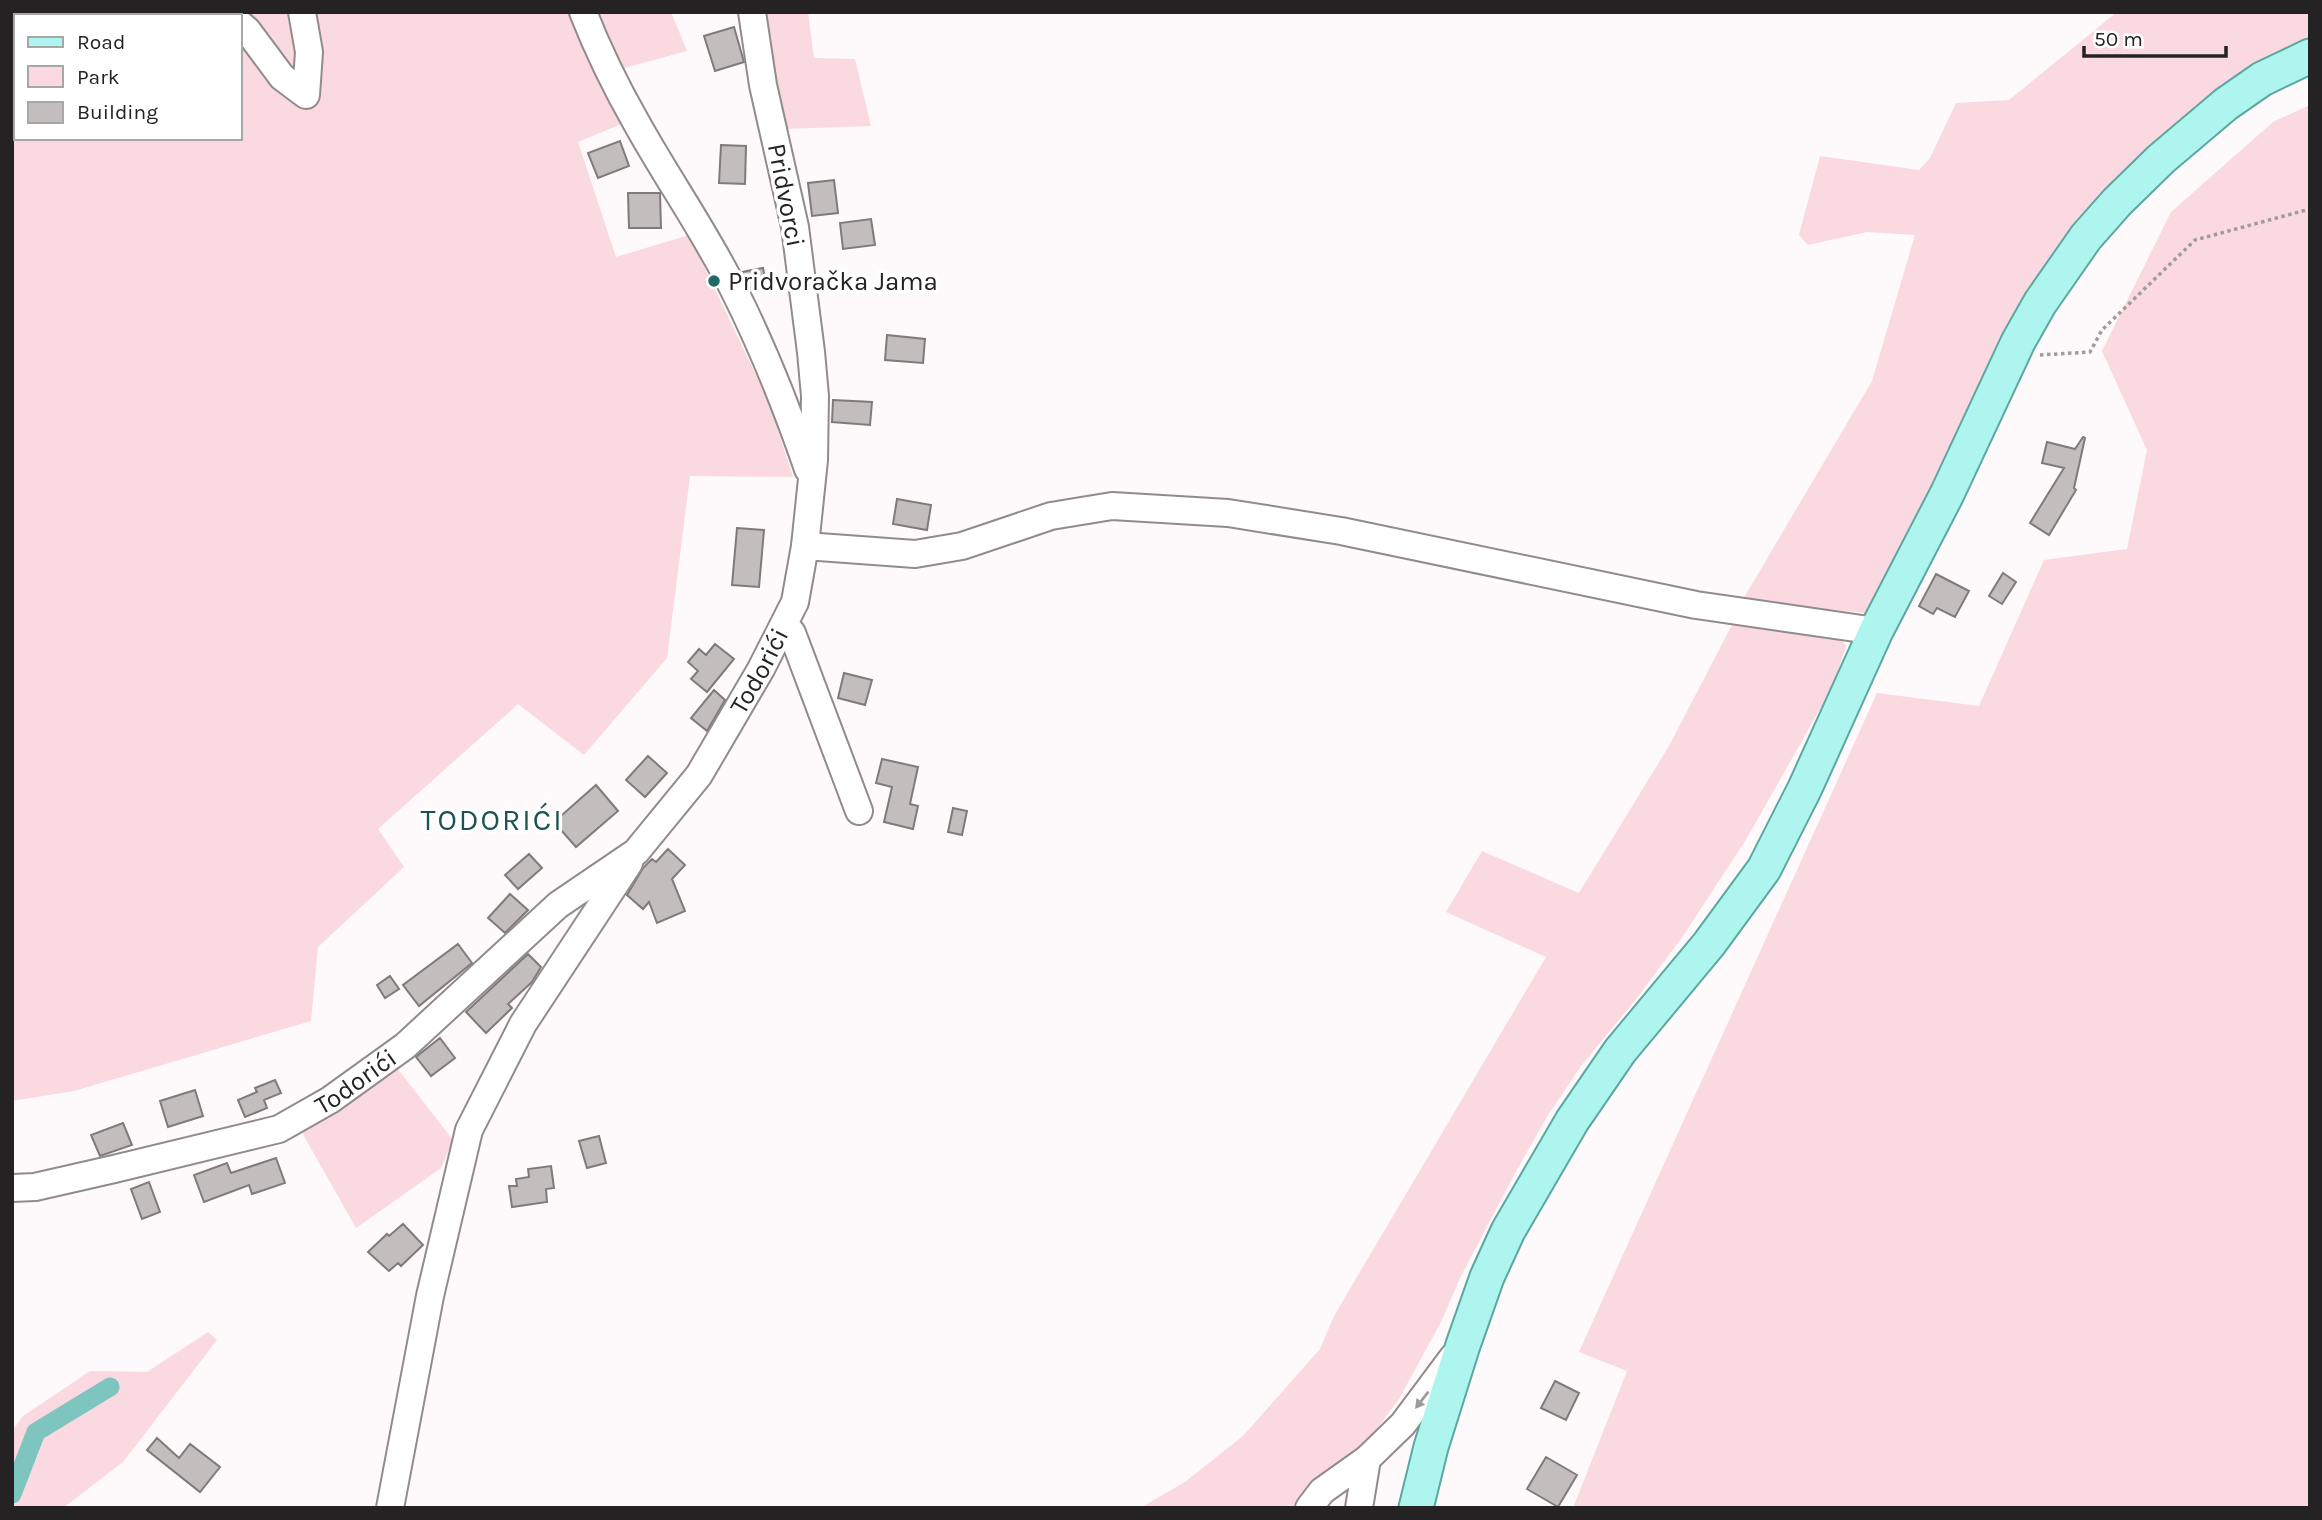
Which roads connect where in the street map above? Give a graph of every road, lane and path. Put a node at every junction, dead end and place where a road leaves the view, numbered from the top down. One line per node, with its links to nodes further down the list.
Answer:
1 (302, 12): 5 (street)
2 (570, 12): 6 (street)
3 (583, 12): 6 (street)
4 (752, 12): 10 (street, Pridvorci)
5 (242, 26)
6 (597, 46): 10 (street)
7 (2310, 56): 13 (main road)
8 (2310, 209): 9 (path)
9 (2039, 355)
10 (812, 481): 11 (street, Pridvorci)
11 (805, 546): 12 (street, Todorići); 13 (street)
12 (785, 625): 14 (street); 15 (street, Todorići)
13 (1876, 631): 17 (main road)
14 (859, 811)
15 (636, 852): 16 (street, Todorići); 20 (street, Todorići)
16 (12, 1188)
17 (1463, 1345): 18 (street, one-way to 18); 19 (main road)
18 (1367, 1459): 21 (street); 22 (street)
19 (1420, 1505)
20 (390, 1508)
21 (1309, 1508)
22 (1359, 1508)

